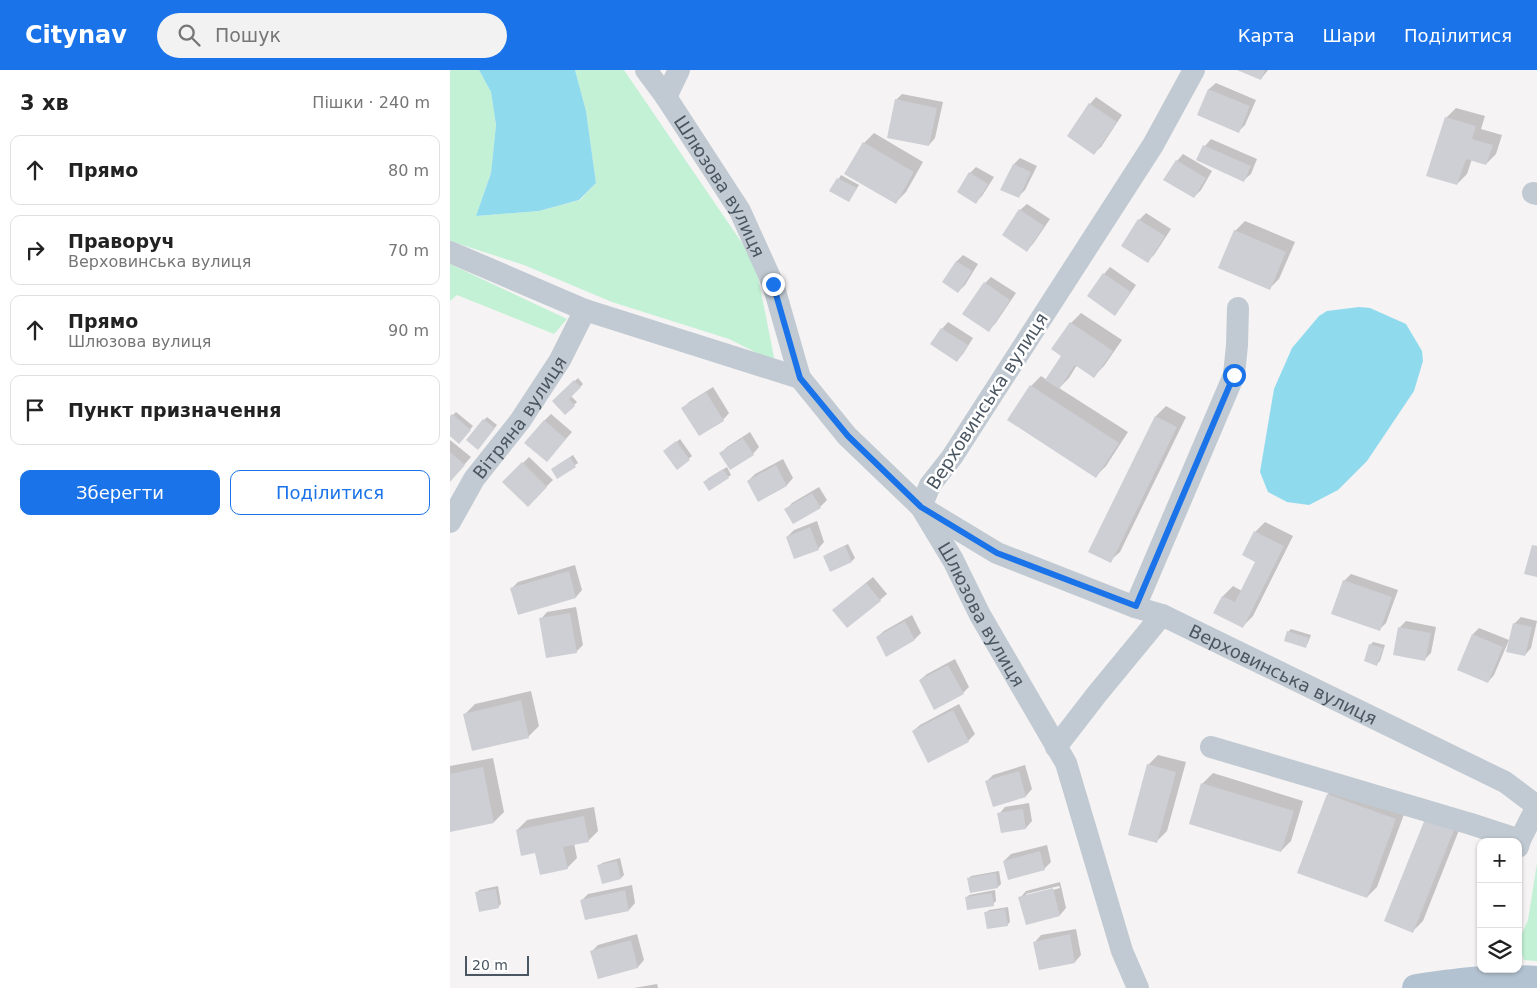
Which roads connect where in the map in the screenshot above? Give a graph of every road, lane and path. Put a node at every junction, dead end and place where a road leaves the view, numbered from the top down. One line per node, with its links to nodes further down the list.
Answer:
1 (646, 70): 4 (street, Шлюзова вулиця)
2 (679, 70): 4 (street)
3 (1194, 70): 9 (street, Верховинська вулиця)
4 (666, 97): 8 (street, Шлюзова вулиця)
5 (450, 252): 7 (street)
6 (1238, 308): 11 (street)
7 (585, 310): 8 (street); 10 (street, Вітряна вулиця)
8 (800, 378): 9 (street, Шлюзова вулиця)
9 (921, 507): 11 (street, Верховинська вулиця); 13 (street, Шлюзова вулиця)
10 (450, 522)
11 (1136, 606): 12 (street, Верховинська вулиця)
12 (1162, 615): 13 (street); 16 (street, Верховинська вулиця)
13 (1056, 746): 19 (street, Шлюзова вулиця)
14 (1211, 747): 15 (street)
15 (1505, 838)
16 (1522, 838)
17 (1485, 979): 18 (main road); 20 (main road)
18 (1537, 980)
19 (1138, 988)
20 (1416, 988)

